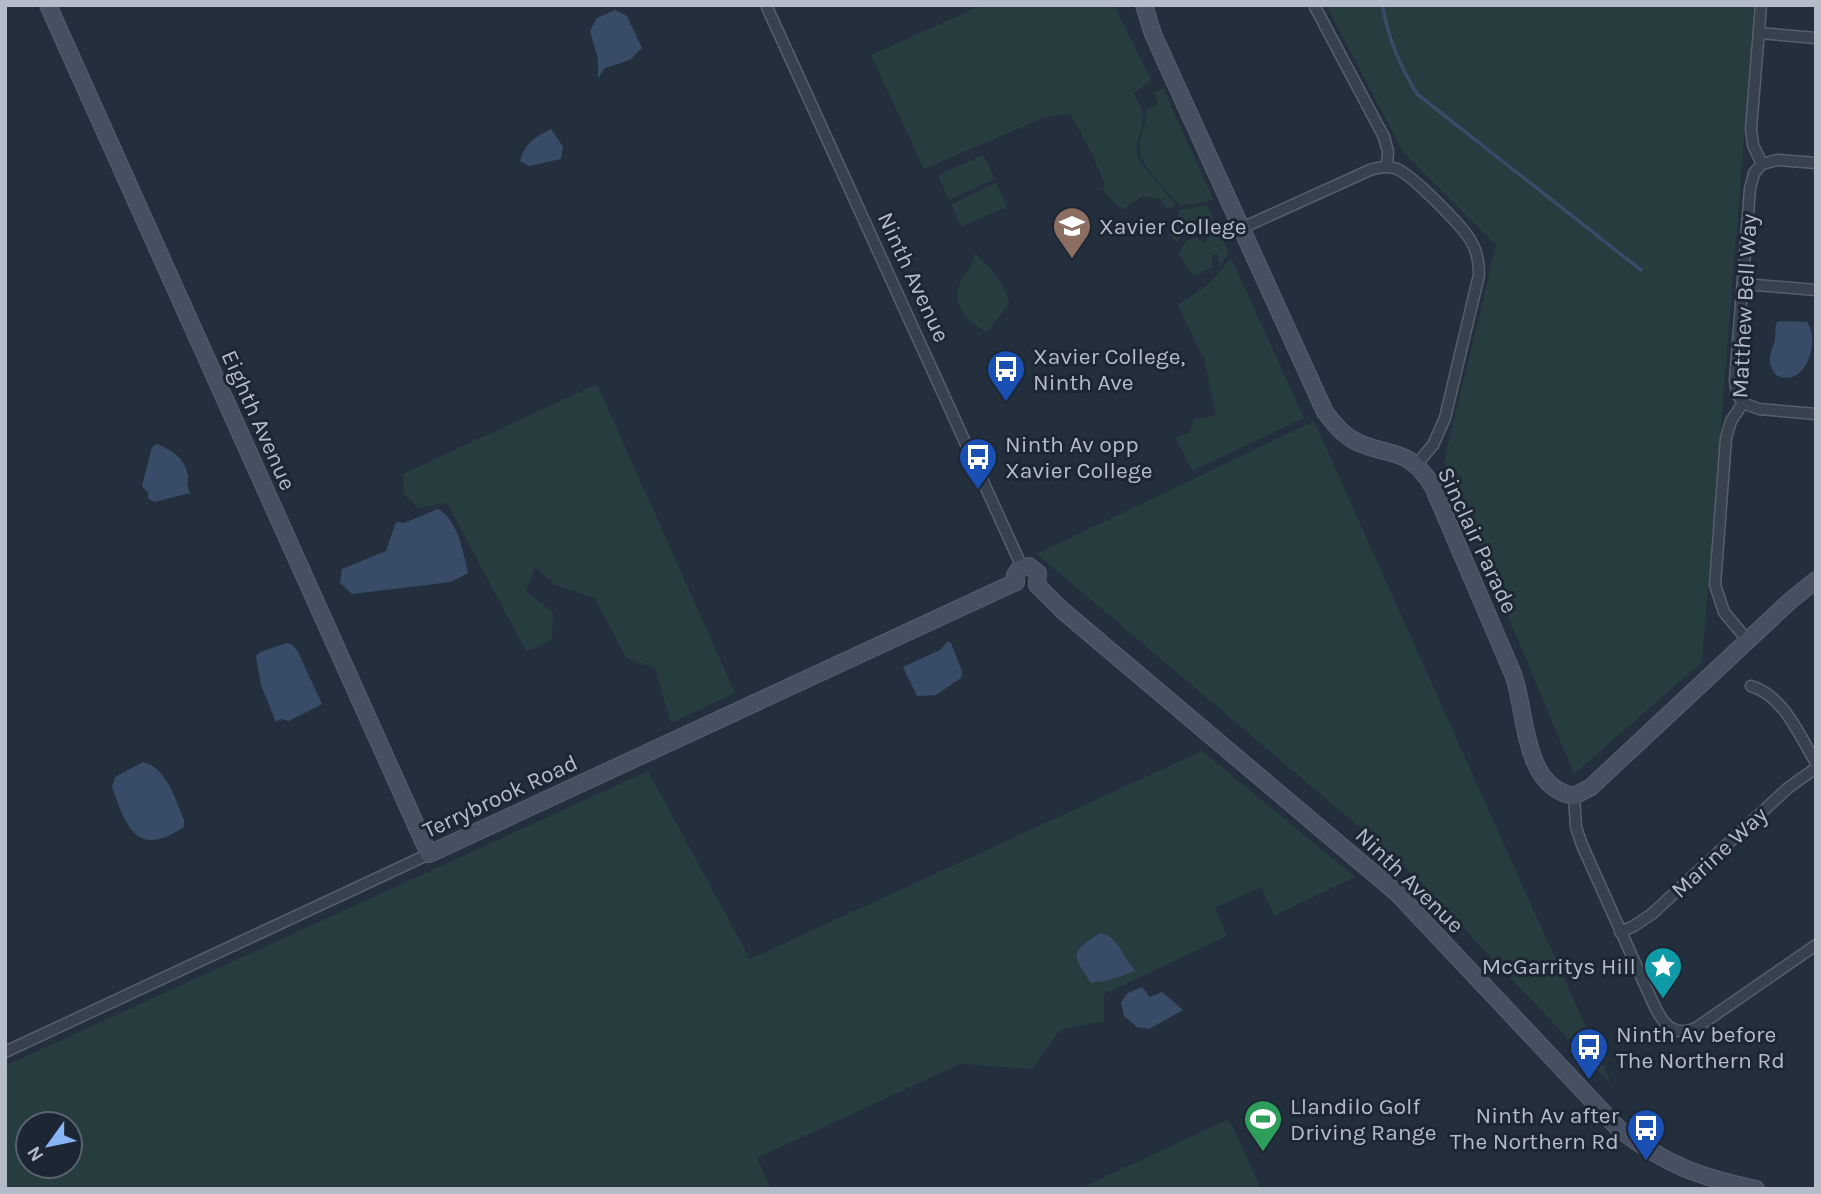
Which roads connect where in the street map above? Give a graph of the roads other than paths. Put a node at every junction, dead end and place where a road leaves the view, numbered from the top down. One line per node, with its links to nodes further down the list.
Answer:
1 (48, 5): 23 (main road, Eighth Avenue)
2 (766, 5): 17 (street, Ninth Avenue)
3 (1144, 5): 11 (main road, Sinclair Parade)
4 (1314, 5): 10 (street)
5 (1761, 5): 6 (street)
6 (1759, 33): 7 (street); 9 (street)
7 (1816, 38)
8 (1816, 163): 9 (street)
9 (1762, 164): 12 (street, Matthew Bell Way)
10 (1387, 166): 11 (street); 16 (street)
11 (1242, 229): 16 (main road, Sinclair Parade)
12 (1744, 284): 13 (street); 14 (street, Matthew Bell Way)
13 (1816, 290)
14 (1743, 404): 15 (street); 19 (street, Matthew Bell Way)
15 (1816, 414)
16 (1416, 464): 22 (main road, Sinclair Parade)
17 (1018, 575): 23 (main road, Terrybrook Road); 27 (main road, Ninth Avenue)
18 (1816, 580): 19 (main road)
19 (1748, 641): 22 (main road)
20 (1751, 686): 21 (street)
21 (1816, 766): 24 (street, Marine Way)
22 (1574, 796): 24 (street)
23 (429, 854): 26 (street, Terrybrook Road)
24 (1620, 932): 25 (street)
25 (1816, 945)
26 (5, 1052)
27 (1756, 1189)

